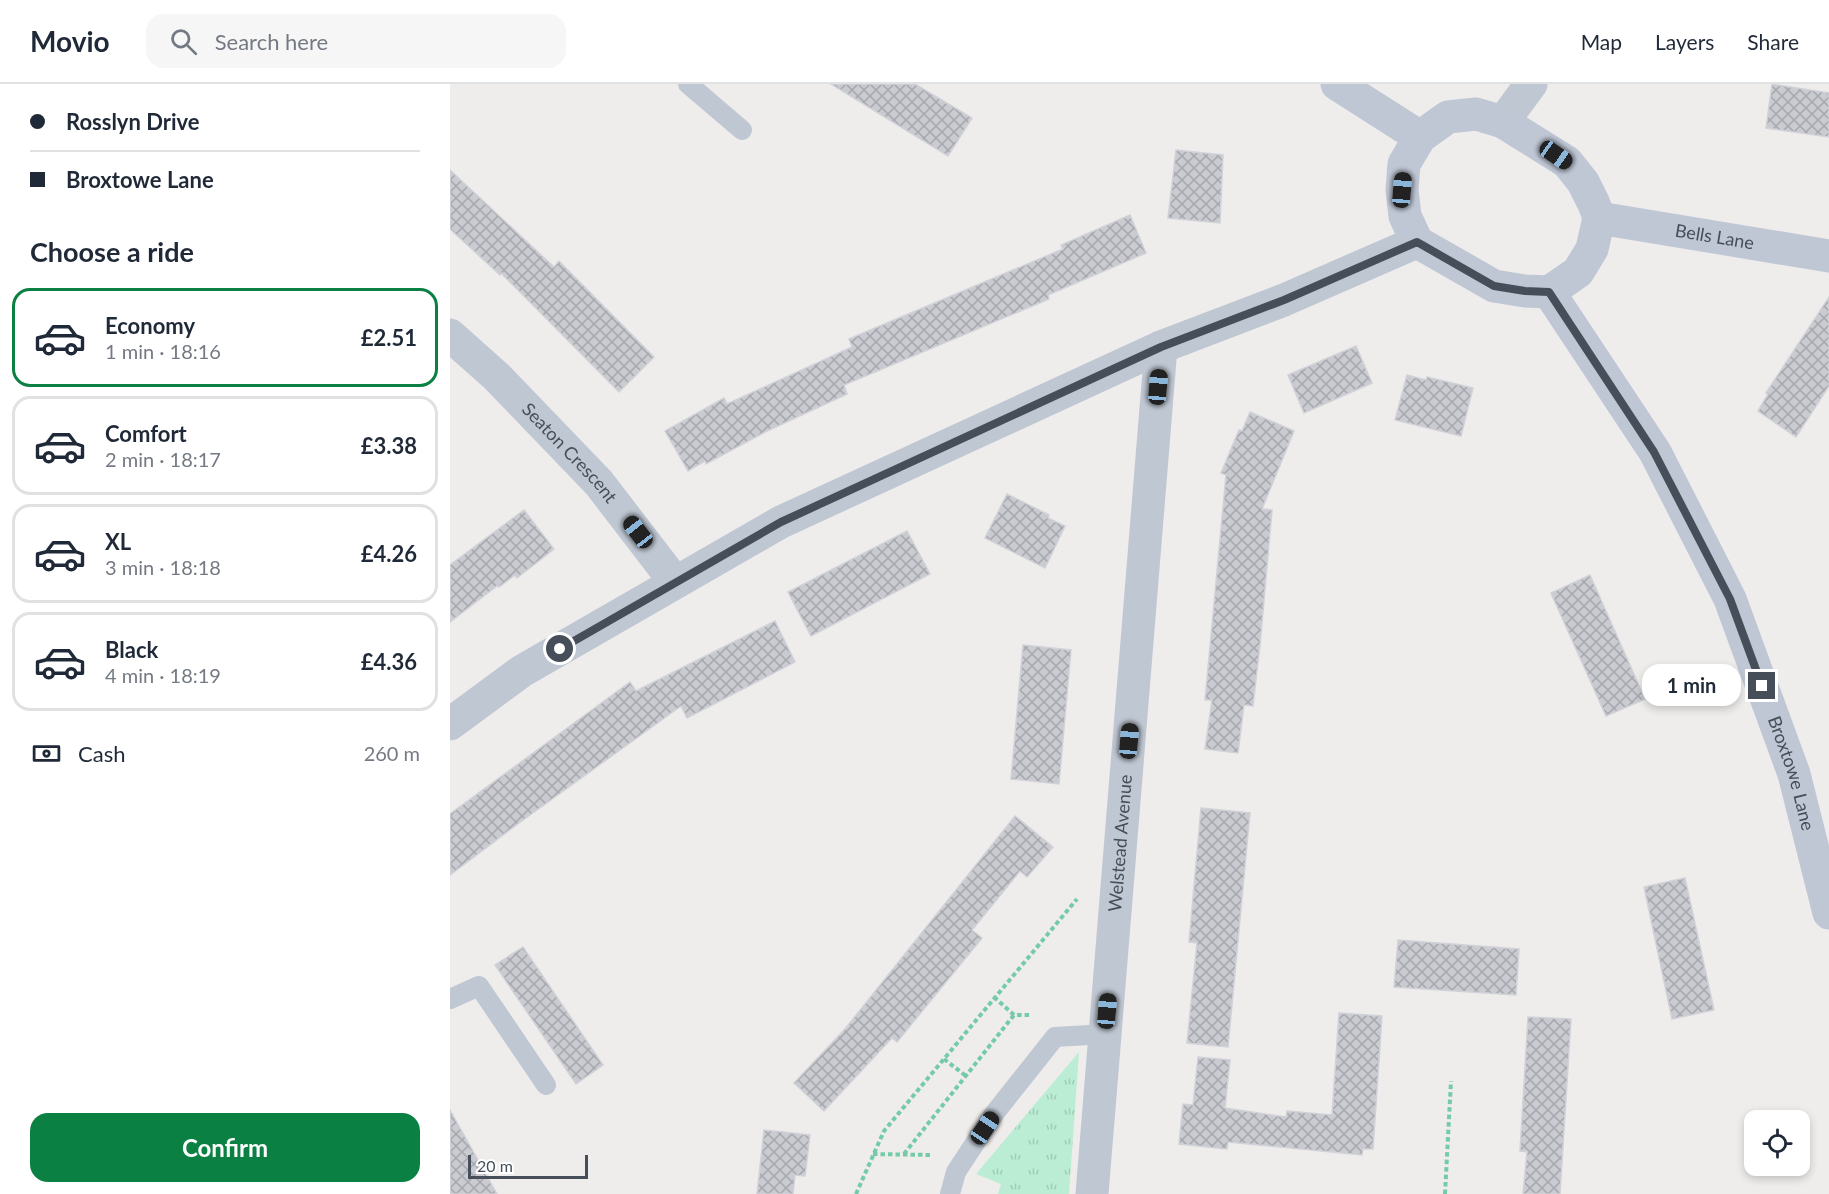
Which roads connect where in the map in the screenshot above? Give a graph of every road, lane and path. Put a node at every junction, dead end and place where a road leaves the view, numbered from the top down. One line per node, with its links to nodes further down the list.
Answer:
1 (688, 84): 5 (lane)
2 (1337, 84): 6 (main road)
3 (1531, 84): 4 (street)
4 (1503, 122): 6 (main road); 7 (main road)
5 (742, 130)
6 (1420, 137): 8 (main road)
7 (1599, 218): 9 (main road, Bells Lane); 10 (main road)
8 (1417, 242): 10 (main road); 12 (street)
9 (1829, 256)
10 (1549, 292): 16 (main road, Broxtowe Lane)
11 (450, 335): 13 (street, Seaton Crescent)
12 (1161, 347): 13 (street); 19 (street, Welstead Avenue)
13 (675, 582): 14 (street)
14 (450, 724)
15 (1078, 898): 20 (path)
16 (1829, 913)
17 (450, 999): 23 (lane)
18 (1014, 1015): 21 (path)
19 (1106, 1034): 26 (lane); 29 (street, Welstead Avenue)
20 (944, 1059): 21 (path); 24 (path)
21 (966, 1076): 25 (path)
22 (1451, 1081): 30 (path)
23 (546, 1085)
24 (873, 1154): 25 (path); 27 (path)
25 (904, 1155): 26 (path)
26 (967, 1155): 28 (lane)
27 (856, 1194)
28 (950, 1194)
29 (1092, 1194)
30 (1445, 1194)

